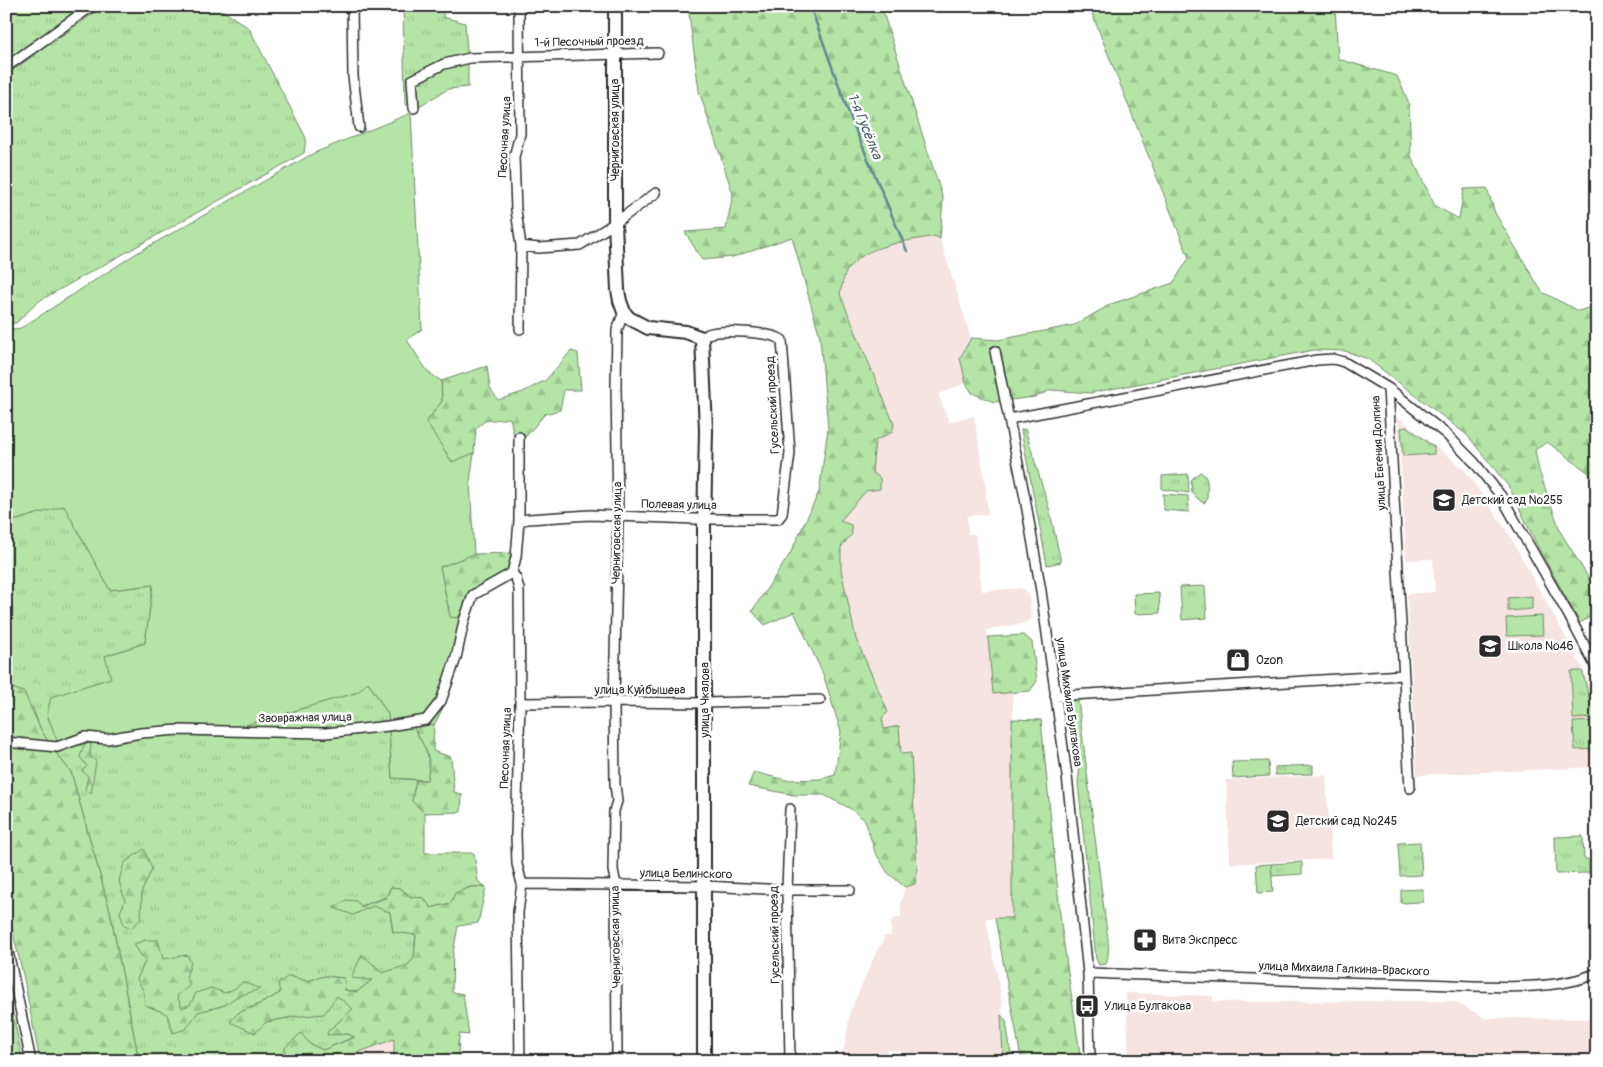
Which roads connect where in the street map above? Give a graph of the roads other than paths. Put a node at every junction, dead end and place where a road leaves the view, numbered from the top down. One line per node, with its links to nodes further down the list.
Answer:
1 (92, 6): 8 (street)
2 (352, 6): 10 (street)
3 (519, 6): 7 (street, Песочная улица)
4 (615, 6): 5 (street, Черниговская улица)
5 (616, 53): 6 (street, 1-й Песочный проезд); 7 (street, 1-й Песочный проезд); 12 (street, Черниговская улица)
6 (658, 53)
7 (520, 56): 9 (street, 1-й Песочный проезд); 13 (street, Песочная улица)
8 (6, 67)
9 (414, 108)
10 (359, 127)
11 (656, 192): 12 (street)
12 (614, 223): 13 (street); 14 (street, Черниговская улица)
13 (521, 246): 15 (street, Песочная улица)
14 (624, 312): 16 (street); 21 (street, Черниговская улица)
15 (520, 329)
16 (702, 338): 22 (street, улица Чкалова); 23 (street, Гусельский проезд)
17 (995, 351): 19 (street, улица Михаила Булгакова)
18 (1388, 388): 19 (street, улица Евгения Долгина); 26 (street); 27 (street, улица Евгения Долгина)
19 (1009, 419): 28 (street, улица Михаила Булгакова)
20 (519, 437): 24 (street, Песочная улица)
21 (618, 516): 22 (street, Полевая улица); 24 (street, Полевая улица); 30 (street, Черниговская улица)
22 (704, 518): 23 (street, Полевая улица); 31 (street, улица Чкалова)
23 (778, 519)
24 (519, 521): 25 (street, Песочная улица)
25 (512, 573): 32 (street, Песочная улица); 33 (street, Заовражная улица)
26 (1597, 669)
27 (1404, 675): 28 (street); 34 (street, улица Евгения Долгина)
28 (1055, 696): 42 (street, улица Михаила Булгакова)
29 (820, 700): 31 (street, улица Куйбышева)
30 (614, 702): 31 (street, улица Куйбышева); 32 (street, улица Куйбышева); 37 (street, Черниговская улица)
31 (705, 703): 38 (street, улица Чкалова)
32 (520, 704): 36 (street, Песочная улица)
33 (6, 742)
34 (1410, 788)
35 (790, 809): 39 (street, Гусельский проезд)
36 (522, 884): 37 (street, улица Белинского); 45 (street, Песочная улица)
37 (616, 885): 38 (street, улица Белинского); 46 (street, Черниговская улица)
38 (705, 886): 39 (street, улица Белинского); 47 (street, улица Чкалова)
39 (787, 890): 40 (street, улица Белинского); 48 (street, Гусельский проезд)
40 (850, 890)
41 (6, 942): 44 (street)
42 (1088, 973): 43 (street, улица Михаила Галкина-Враского); 49 (street, улица Михаила Булгакова)
43 (1597, 974)
44 (31, 1061)
45 (520, 1061)
46 (617, 1061)
47 (704, 1061)
48 (790, 1061)
49 (1090, 1061)

